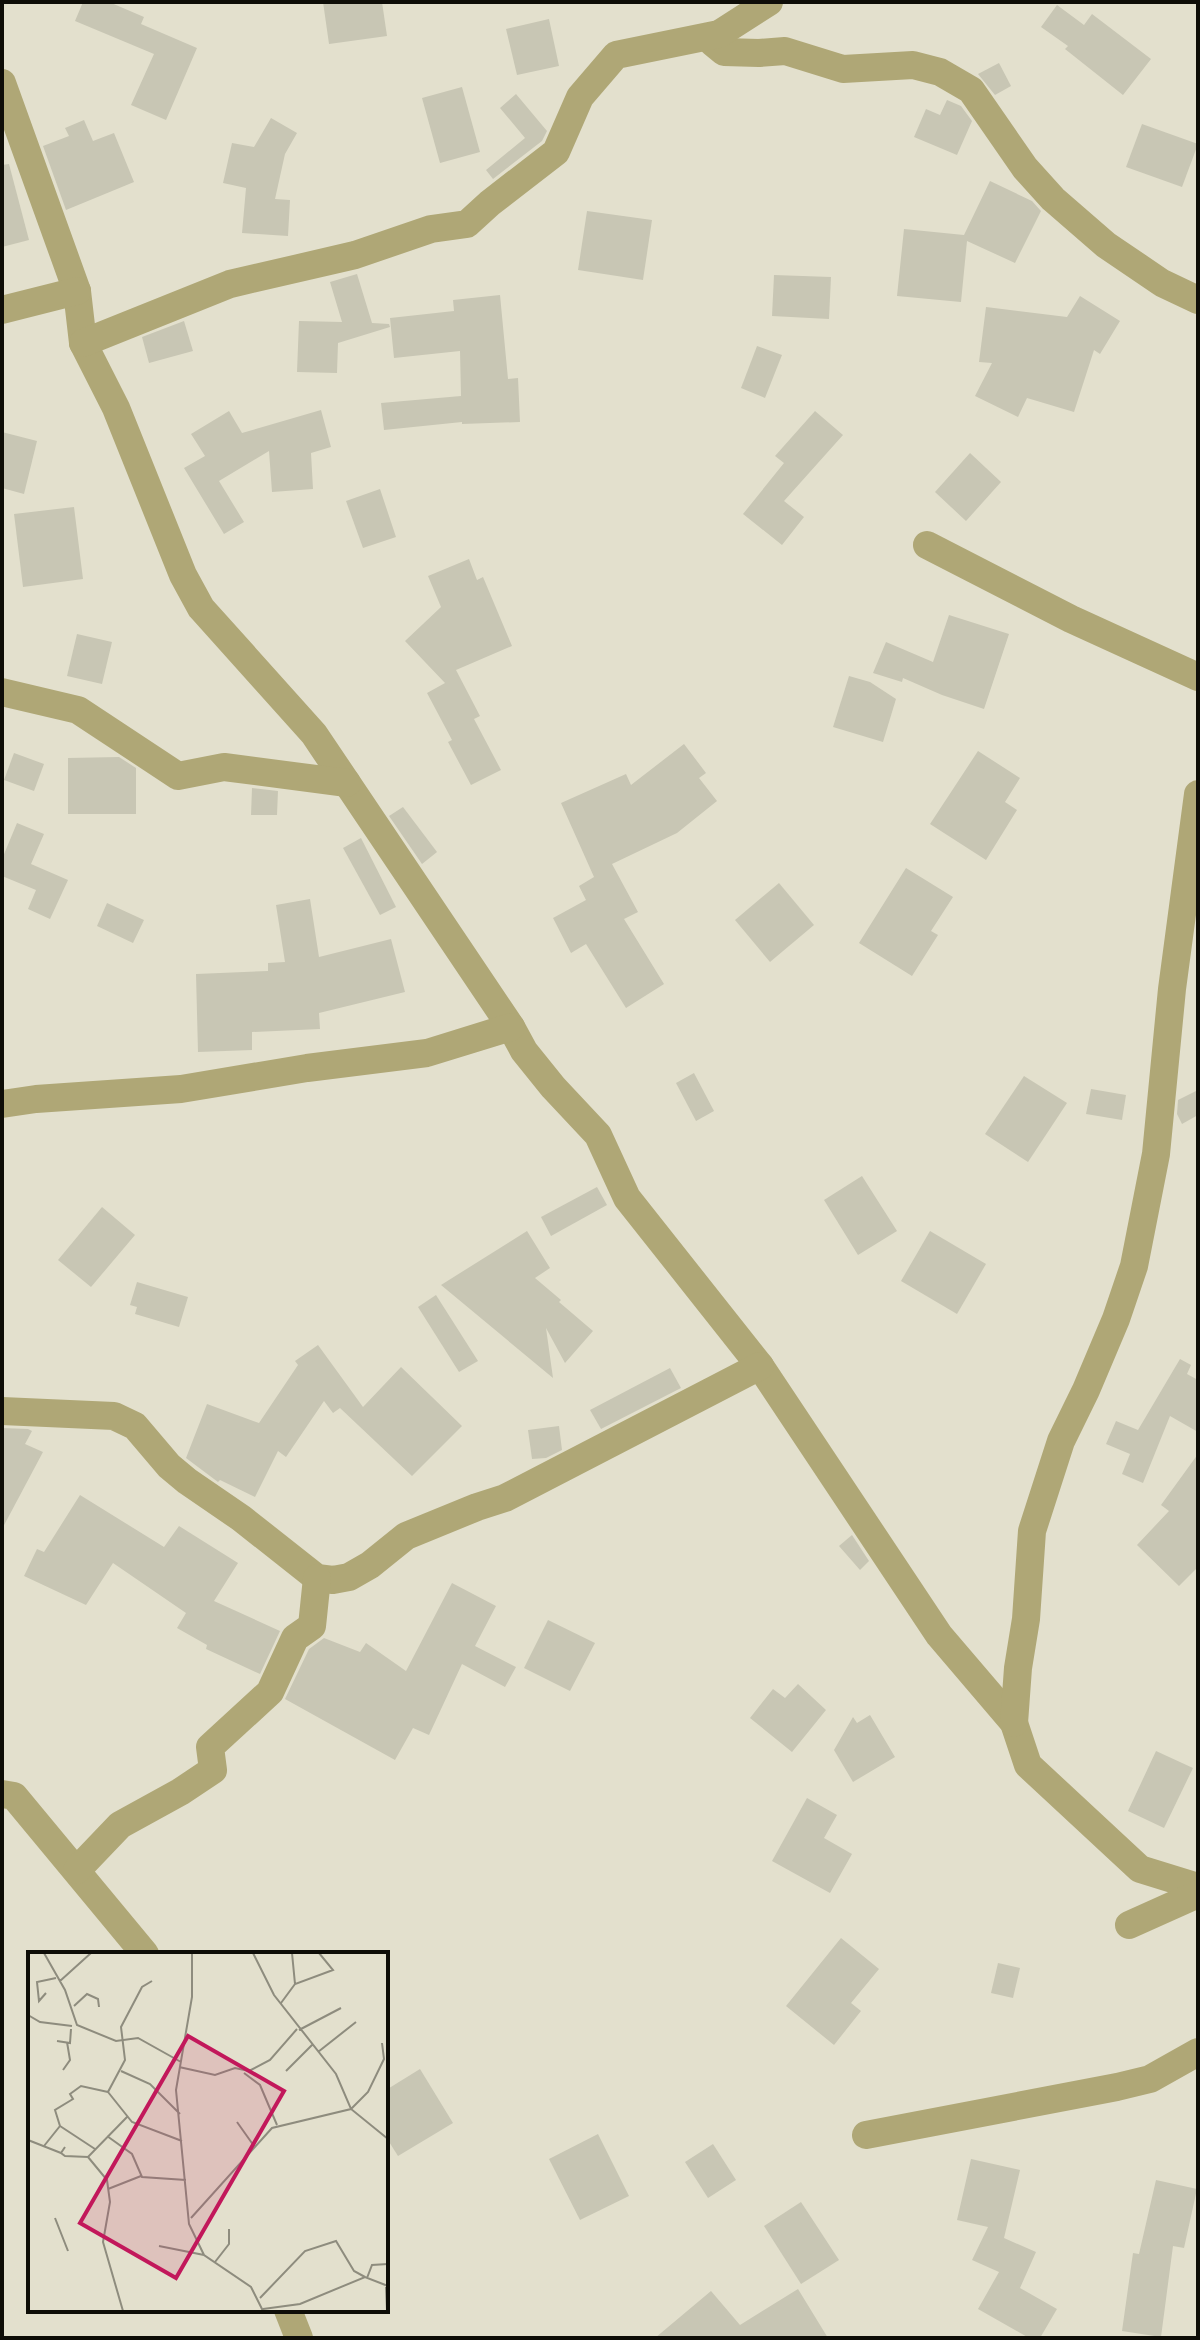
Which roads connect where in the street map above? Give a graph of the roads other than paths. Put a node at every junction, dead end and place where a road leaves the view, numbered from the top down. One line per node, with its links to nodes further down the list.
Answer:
1 (769, 2): 2 (street)
2 (719, 34): 5 (street); 7 (street)
3 (2, 83): 4 (street)
4 (77, 291): 6 (street); 7 (street)
5 (1198, 300)
6 (2, 310)
7 (83, 343): 11 (street)
8 (927, 545): 9 (street)
9 (1198, 677)
10 (2, 692): 11 (street)
11 (347, 783): 13 (street)
12 (1198, 794): 18 (street)
13 (511, 1027): 14 (street); 15 (street)
14 (2, 1104)
15 (760, 1366): 17 (street); 18 (street)
16 (2, 1411): 17 (street)
17 (317, 1578): 20 (street)
18 (1014, 1723): 21 (street)
19 (2, 1794): 20 (street)
20 (77, 1870): 24 (street)
21 (1198, 1887)
22 (1198, 1894): 23 (street)
23 (1129, 1925)
24 (143, 1952)
25 (1198, 2052): 26 (street)
26 (866, 2135)
27 (289, 2312): 28 (street)
28 (299, 2338)

